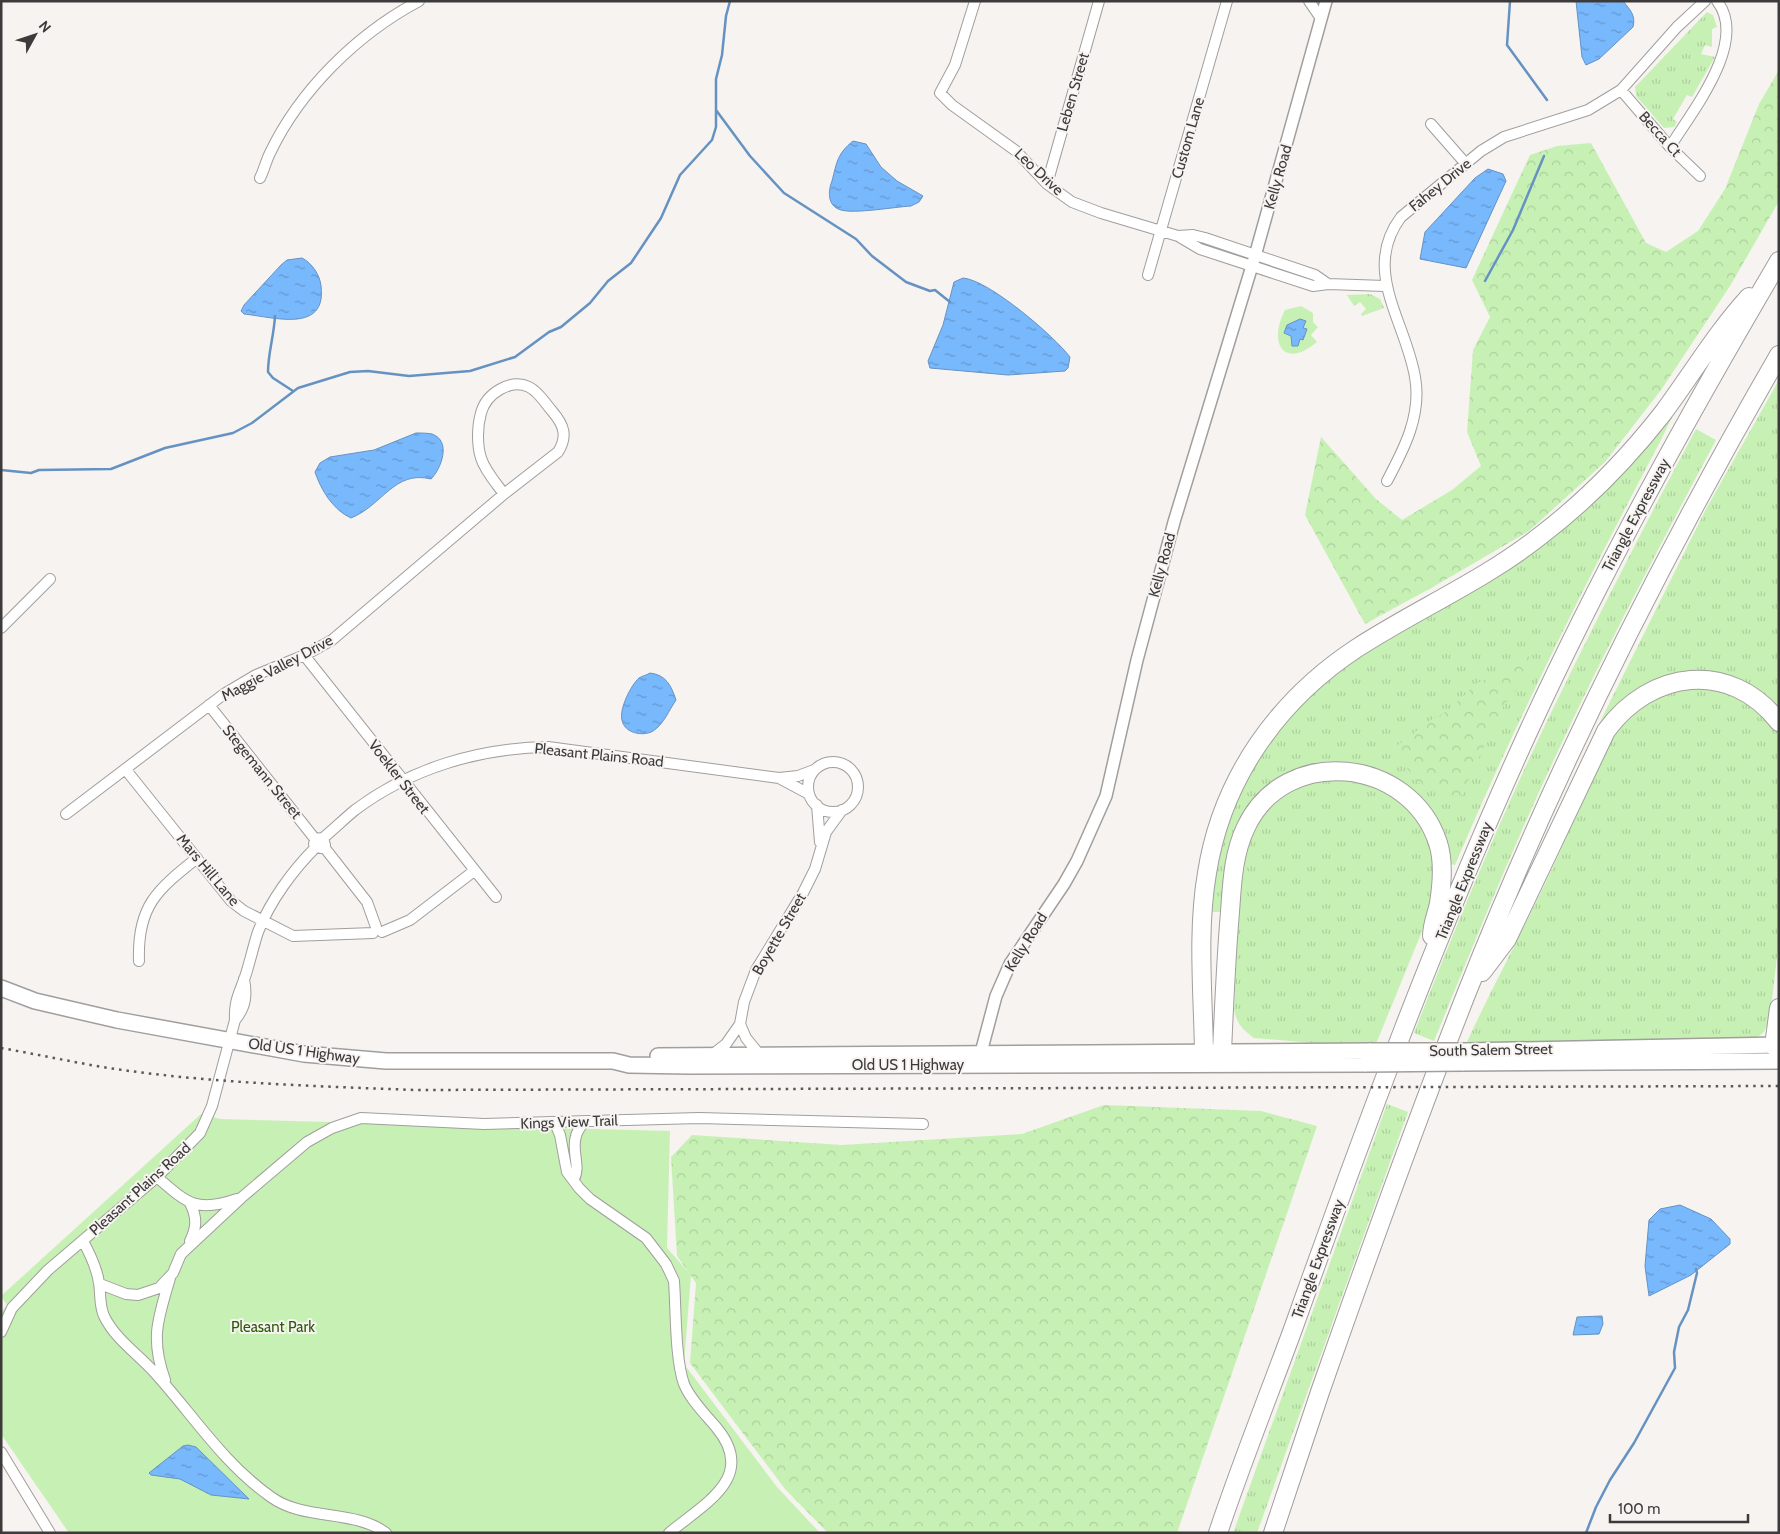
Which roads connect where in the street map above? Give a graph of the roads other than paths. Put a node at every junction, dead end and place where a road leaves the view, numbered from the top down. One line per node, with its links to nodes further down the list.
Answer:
1 (419, 1): 17 (street)
2 (975, 1): 18 (street, Leo Drive)
3 (1099, 1): 18 (street, Leben Street)
4 (1227, 1): 19 (street, Custom Lane)
5 (1309, 1): 10 (street)
6 (1326, 1): 10 (street, Kelly Road)
7 (1333, 1): 11 (street, Kelly Road)
8 (1705, 1): 12 (street, Fahey Drive)
9 (1717, 1): 14 (street)
10 (1320, 17): 11 (street, Kelly Road)
11 (1314, 48): 20 (street, Kelly Road)
12 (1621, 90): 14 (street, Becca Ct); 15 (street, Fahey Drive)
13 (1432, 124): 15 (street)
14 (1670, 147): 16 (street, Becca Ct)
15 (1466, 164): 23 (street, Fahey Drive)
16 (1700, 176)
17 (260, 178)
18 (1047, 184): 19 (street, Leo Drive)
19 (1161, 231): 20 (street, Leo Drive); 22 (street, Custom Lane)
20 (1254, 262): 23 (street, Leo Drive); 59 (street, Kelly Road)
21 (1777, 264): 47 (highway, Triangle Expressway); 57 (highway)
22 (1148, 275)
23 (1385, 286): 25 (street, Fahey Drive)
24 (1779, 354): 50 (highway)
25 (1387, 481)
26 (504, 494): 26 (street, Maggie Valley Drive); 29 (street, Maggie Valley Drive)
27 (50, 579): 28 (street)
28 (1, 628)
29 (304, 655): 30 (street, Maggie Valley Drive); 35 (street, Voekler Street)
30 (209, 705): 32 (street, Maggie Valley Drive); 40 (street, Stegemann Street)
31 (1779, 722): 50 (highway)
32 (126, 770): 39 (street, Maggie Valley Drive); 42 (street, Mars Hill Lane)
33 (814, 770): 34 (street, Pleasant Plains Road); 36 (street); 38 (street, Boyette Street)
34 (778, 778): 35 (street, Pleasant Plains Road); 36 (street, Pleasant Plains Road)
35 (403, 782): 40 (street, Pleasant Plains Road); 43 (street, Voekler Street)
36 (809, 794): 37 (street)
37 (817, 805): 38 (street); 41 (street, Boyette Street)
38 (842, 810): 41 (street, Boyette Street)
39 (66, 814)
40 (320, 843): 45 (street, Pleasant Plains Road); 46 (street, Stegemann Street)
41 (821, 846): 52 (street, Boyette Street)
42 (197, 858): 45 (street, Mars Hill Lane); 48 (street)
43 (474, 871): 44 (street, Voekler Street); 46 (street, Mars Hill Lane)
44 (496, 897)
45 (263, 921): 46 (street, Mars Hill Lane); 53 (street, Pleasant Plains Road)
46 (377, 931)
47 (1432, 958): 58 (highway); 78 (highway, Triangle Expressway)
48 (139, 961)
49 (1, 988): 53 (main road, Old US 1 Highway)
50 (1468, 989): 79 (highway)
51 (1779, 1008): 54 (highway)
52 (740, 1024): 55 (street); 56 (street, Boyette Street)
53 (230, 1041): 60 (main road, Old US 1 Highway); 64 (street, Pleasant Plains Road)
54 (1776, 1053): 58 (main road, South Salem Street, bridge)
55 (759, 1054): 56 (main road, Old US 1 Highway); 59 (main road, Old US 1 Highway)
56 (712, 1055): 60 (main road, Old US 1 Highway)
57 (1204, 1058): 58 (main road, South Salem Street); 59 (main road, Old US 1 Highway)
58 (1221, 1058)
59 (980, 1059): 60 (main road, Old US 1 Highway)
60 (614, 1061)
61 (584, 1122): 62 (street, Kings View Trail); 63 (street, Kings View Trail); 65 (street)
62 (555, 1123): 65 (street); 66 (street, Kings View Trail)
63 (923, 1124)
64 (158, 1177): 67 (street); 68 (street, Pleasant Plains Road)
65 (574, 1179): 77 (street)
66 (241, 1198): 67 (street, Kings View Trail); 69 (street, Kings View Trail)
67 (190, 1203): 69 (street, Kings View Trail)
68 (83, 1241): 71 (street); 72 (street, Pleasant Plains Road)
69 (186, 1249): 70 (street, Kings View Trail)
70 (171, 1276): 71 (street, Kings View Trail); 73 (street)
71 (100, 1284): 73 (street)
72 (1, 1332)
73 (166, 1386): 76 (street)
74 (1, 1452): 75 (street)
75 (50, 1533)
76 (386, 1533)
77 (669, 1533)
78 (1218, 1533)
79 (1272, 1533)

